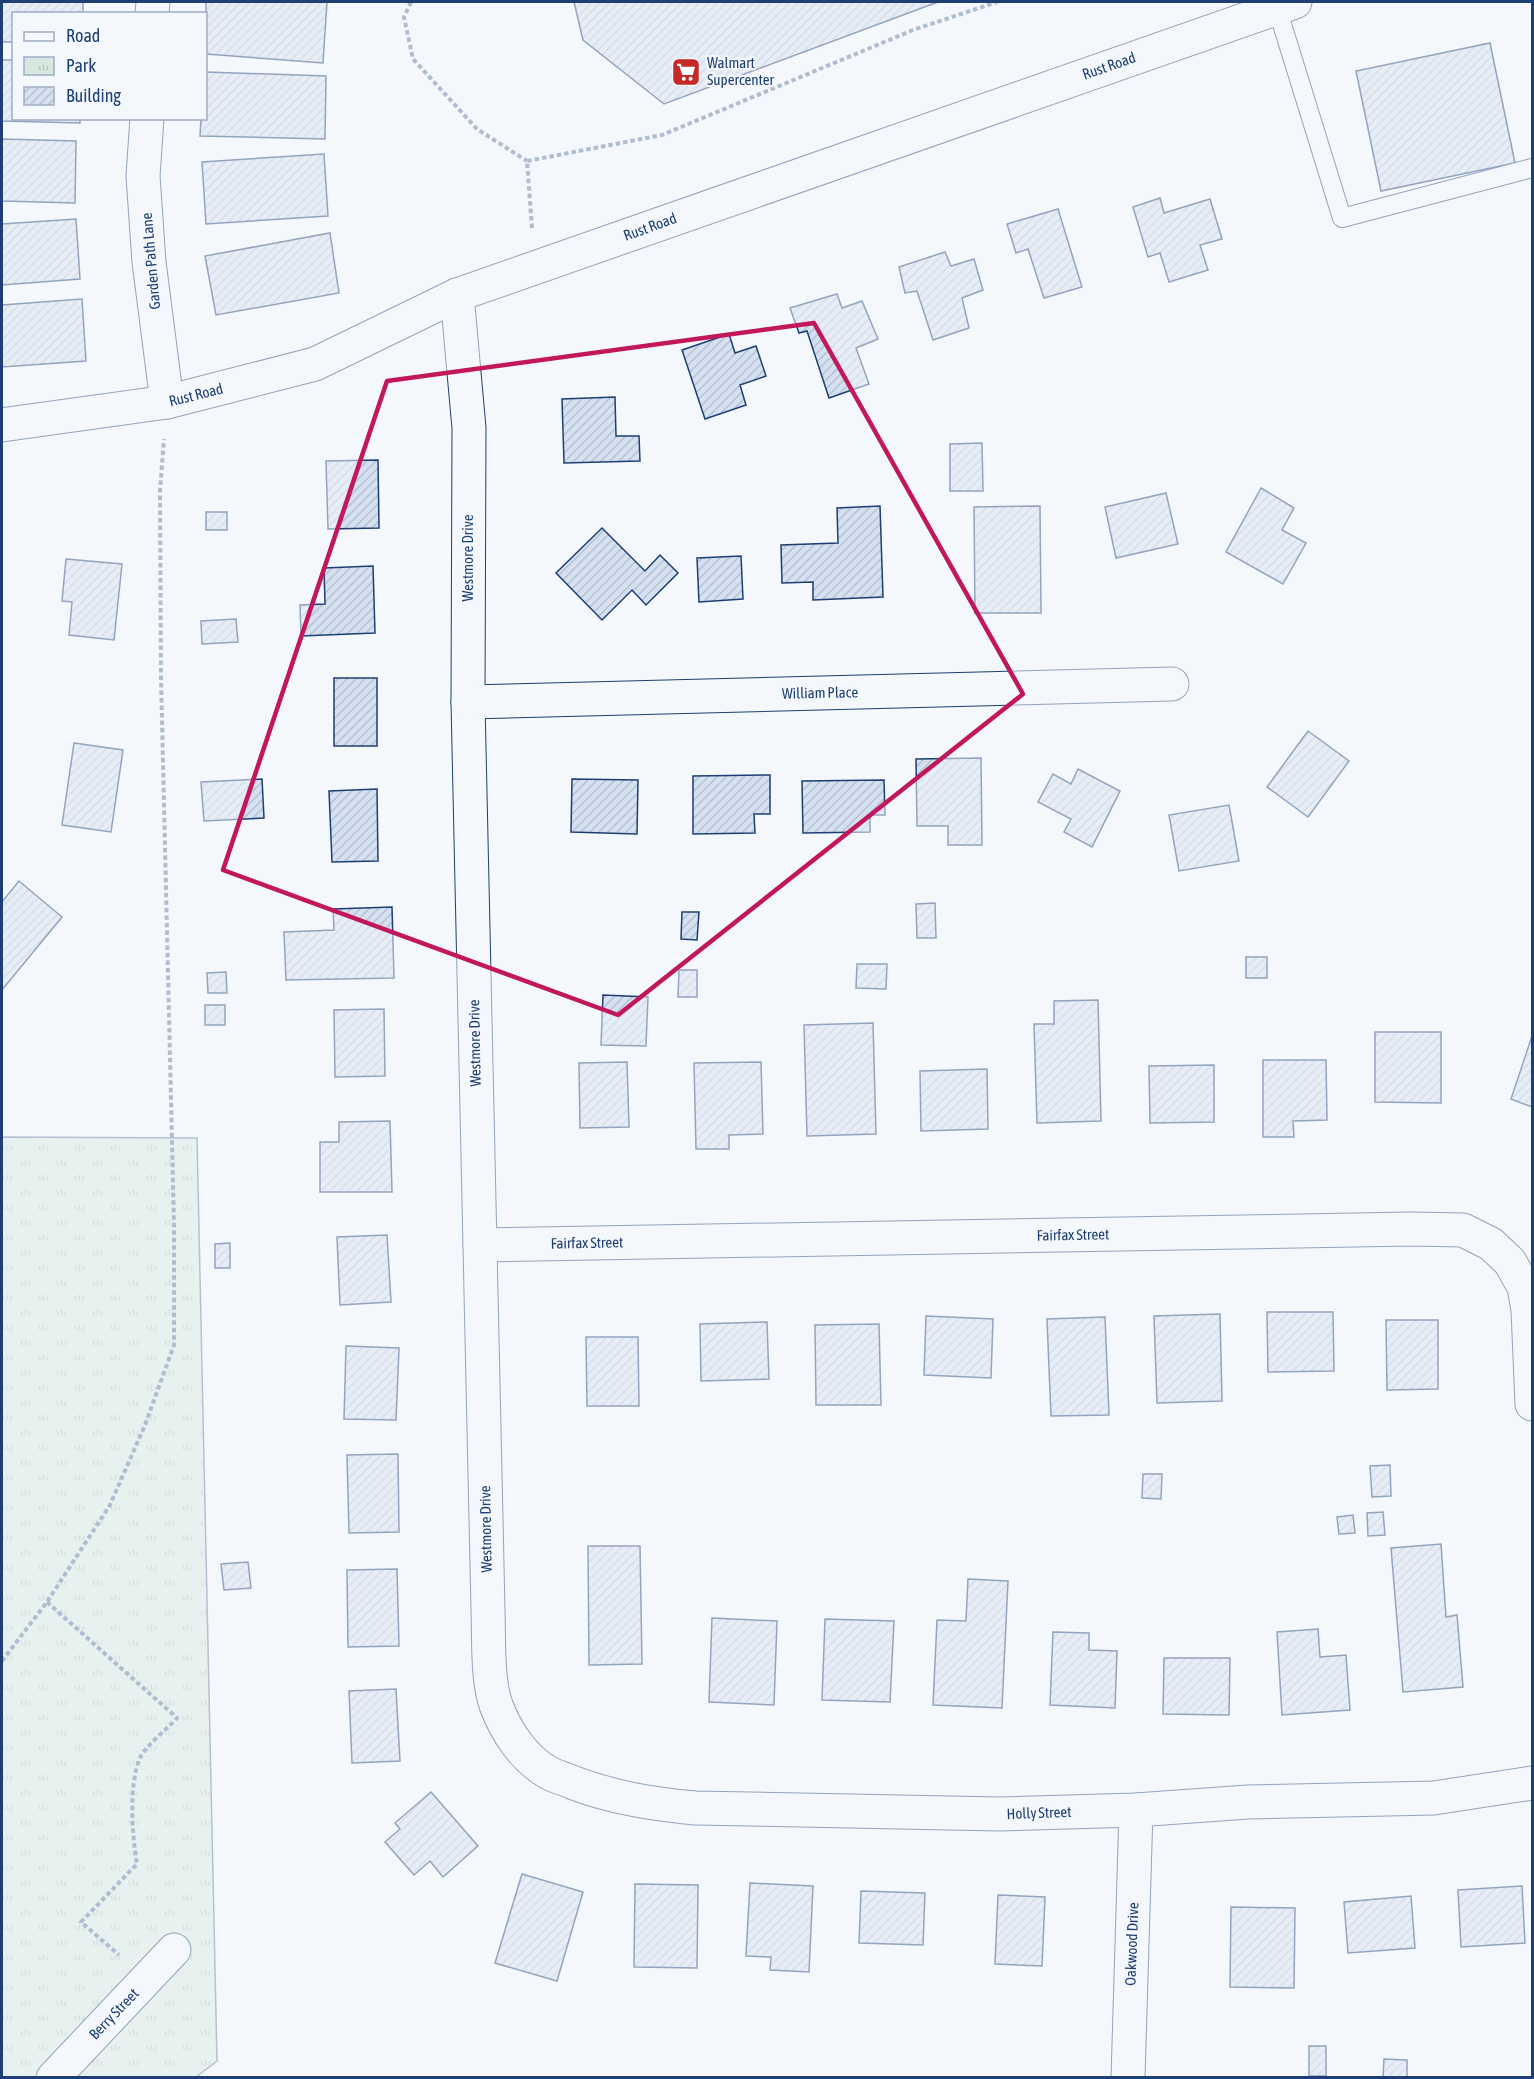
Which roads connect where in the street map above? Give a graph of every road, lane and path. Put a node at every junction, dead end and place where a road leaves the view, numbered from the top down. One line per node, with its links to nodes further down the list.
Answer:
1 (411, 2): 5 (path)
2 (997, 2): 5 (path)
3 (1286, 5): 6 (lane); 7 (street, Rust Road)
4 (147, 120): 9 (street, Garden Path Lane)
5 (526, 161): 7 (path)
6 (1533, 168)
7 (536, 267): 8 (street, Rust Road)
8 (457, 295): 9 (street, Rust Road); 12 (street, Westmore Drive)
9 (167, 402): 10 (street, Rust Road); 15 (path)
10 (2, 425)
11 (1173, 684): 12 (street, William Place)
12 (468, 702): 13 (street, Westmore Drive)
13 (480, 1245): 14 (street, Fairfax Street); 17 (street, Westmore Drive)
14 (1533, 1404)
15 (47, 1602): 16 (path); 21 (path)
16 (2, 1661)
17 (548, 1773): 19 (street, Holly Street)
18 (1533, 1783): 19 (street, Holly Street)
19 (1136, 1810): 23 (street, Oakwood Drive)
20 (174, 1950): 21 (street, Berry Street)
21 (146, 1980): 22 (street, Berry Street)
22 (53, 2078)
23 (1128, 2078)

